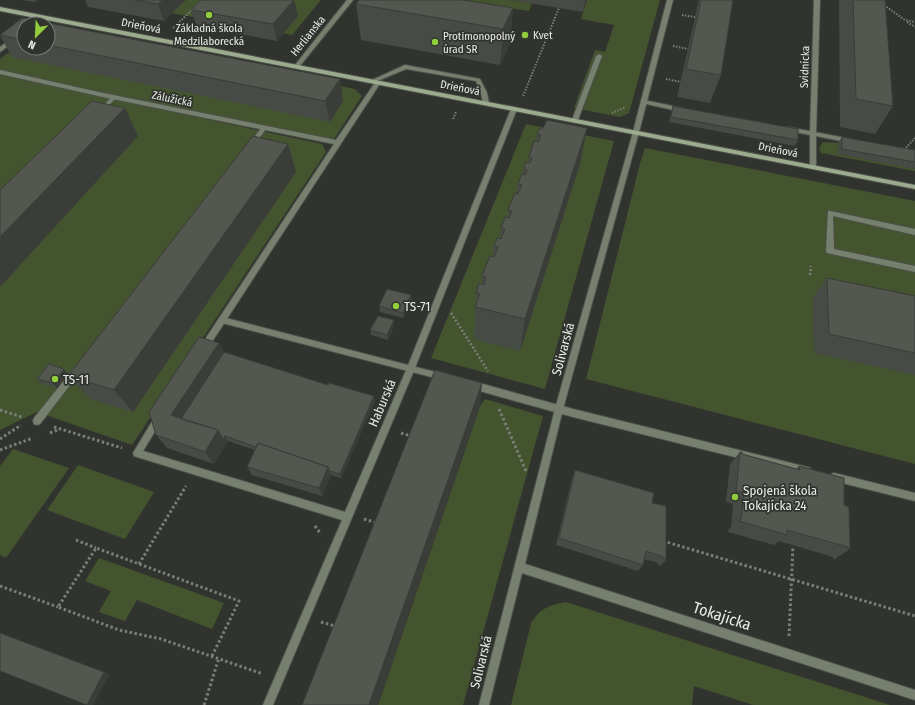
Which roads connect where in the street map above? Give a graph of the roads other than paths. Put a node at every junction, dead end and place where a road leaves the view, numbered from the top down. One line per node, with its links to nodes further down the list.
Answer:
1 (350, 0): 10 (street, Herlianska)
2 (670, 0): 14 (street, Solivarská)
3 (817, 0): 23 (street, Svidnícka)
4 (0, 9): 5 (street, Drieňová)
5 (36, 16)
6 (56, 20): 10 (street, Drieňová)
7 (16, 37): 8 (street)
8 (0, 50)
9 (599, 56): 19 (street)
10 (297, 66): 12 (street, Drieňová)
11 (0, 72): 13 (street, Zálužická)
12 (375, 82): 15 (street, Drieňová); 15 (street); 25 (street)
13 (114, 97): 18 (street); 20 (street, Zálužická)
14 (644, 102): 17 (street); 22 (street, Solivarská)
15 (486, 103): 16 (street, Drieňová)
16 (514, 109): 19 (street, Drieňová); 34 (street, Haburská)
17 (690, 111)
18 (93, 119)
19 (575, 120): 22 (street, Drieňová)
20 (264, 128): 25 (street, Zálužická); 26 (street)
21 (782, 128): 23 (street)
22 (636, 132): 27 (street, Drieňová); 37 (street, Solivarská)
23 (813, 134): 24 (street); 27 (street, Svidnícka)
24 (858, 142)
25 (339, 143): 31 (street)
26 (245, 153)
27 (813, 168): 28 (street, Drieňová)
28 (915, 187)
29 (915, 232): 30 (street)
30 (915, 269)
31 (222, 320): 32 (street); 34 (street)
32 (196, 360)
33 (84, 362): 39 (street)
34 (411, 368): 35 (street); 41 (street, Haburská)
35 (452, 379)
36 (466, 383): 37 (street)
37 (559, 409): 40 (street); 42 (street, Solivarská)
38 (162, 413): 41 (street)
39 (37, 421)
40 (915, 497)
41 (348, 517): 44 (street, Haburská)
42 (519, 567): 43 (street, Tokajícka); 45 (street, Solivarská)
43 (915, 695)
44 (268, 705)
45 (484, 705)

